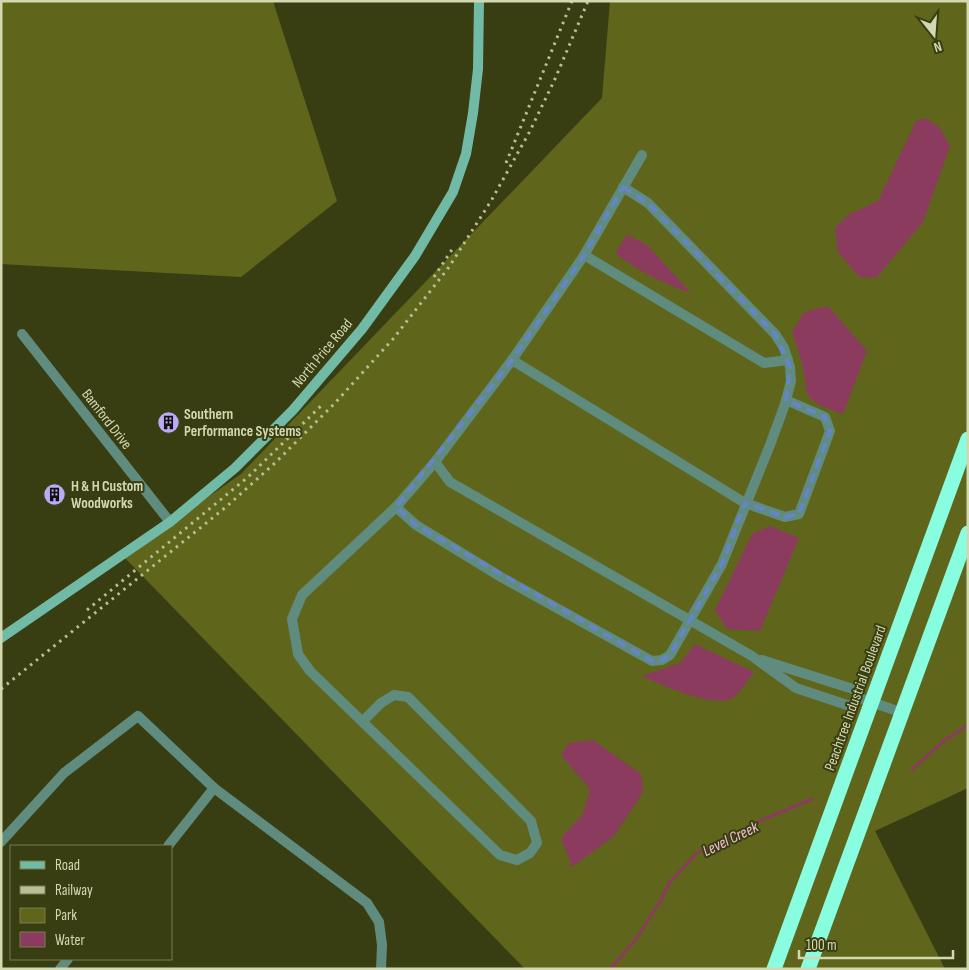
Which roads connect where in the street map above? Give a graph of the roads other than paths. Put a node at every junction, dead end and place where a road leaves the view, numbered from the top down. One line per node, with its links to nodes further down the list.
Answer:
1 (479, 1): 13 (street, North Price Road)
2 (642, 155): 3 (street)
3 (623, 187): 4 (street); 7 (street)
4 (584, 254): 6 (street); 7 (street)
5 (22, 334): 13 (street, Bamford Drive)
6 (512, 360): 10 (street); 11 (street)
7 (788, 360): 8 (street)
8 (786, 400): 11 (street); 11 (street)
9 (968, 439): 18 (highway, Peachtree Industrial Boulevard)
10 (435, 462): 12 (street); 15 (street)
11 (746, 504): 15 (street)
12 (396, 507): 15 (street); 20 (street)
13 (170, 522): 16 (street, North Price Road)
14 (968, 534): 19 (highway)
15 (689, 620): 17 (street)
16 (1, 638)
17 (752, 656): 18 (street); 18 (street)
18 (866, 700): 19 (street); 25 (highway, Peachtree Industrial Boulevard)
19 (903, 713): 26 (highway)
20 (363, 721): 20 (street)
21 (214, 788): 22 (street); 23 (street); 24 (street)
22 (1, 842)
23 (169, 845)
24 (381, 969)
25 (774, 969)
26 (808, 969)

